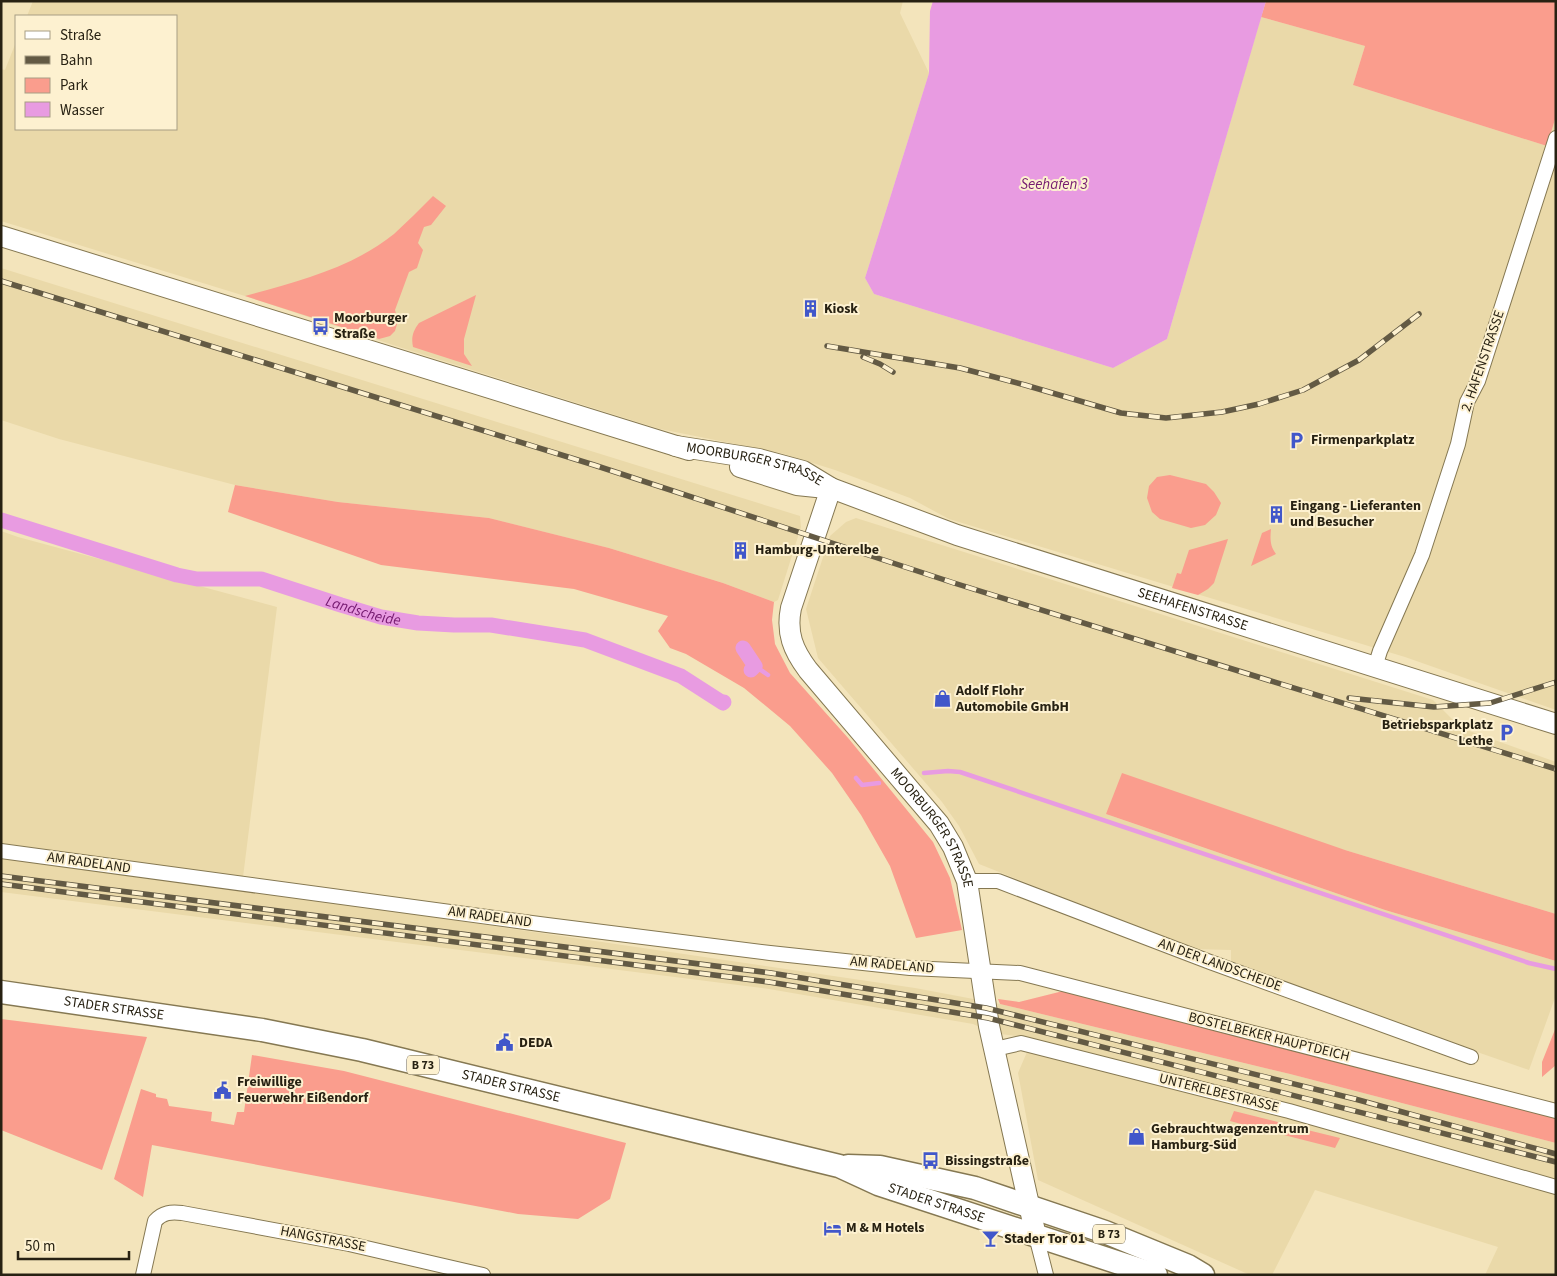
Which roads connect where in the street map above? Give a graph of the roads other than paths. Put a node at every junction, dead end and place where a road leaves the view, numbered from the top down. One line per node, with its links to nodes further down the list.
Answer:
1 (1556, 138): 4 (street, 2. HAFENSTRASSE)
2 (1, 236): 3 (main road, MOORBURGER STRASSE)
3 (831, 488): 4 (main road, SEEHAFENSTRASSE); 7 (main road, MOORBURGER STRASSE)
4 (1375, 667): 5 (main road, SEEHAFENSTRASSE)
5 (1556, 724)
6 (1, 851): 8 (street, AM RADELAND)
7 (967, 882): 8 (main road, MOORBURGER STRASSE); 11 (street, AN DER LANDSCHEIDE)
8 (981, 971): 10 (main road, MOORBURGER STRASSE); 12 (street, BOSTELBEKER HAUPTDEICH)
9 (1, 992): 13 (main road, STADER STRASSE / B 73)
10 (996, 1049): 14 (street, UNTERELBESTRASSE); 15 (main road, MOORBURGER STRASSE)
11 (1471, 1057)
12 (1556, 1111)
13 (839, 1166): 15 (main road, STADER STRASSE / B 73); 16 (main road, STADER STRASSE / B 73)
14 (1556, 1187)
15 (1029, 1205): 16 (main road, MOORBURGER STRASSE); 21 (main road, B 73)
16 (1036, 1236): 19 (street); 20 (main road, B 73)
17 (144, 1275): 18 (street, HANGSTRASSE)
18 (484, 1275)
19 (1046, 1275)
20 (1156, 1275)
21 (1203, 1275)

